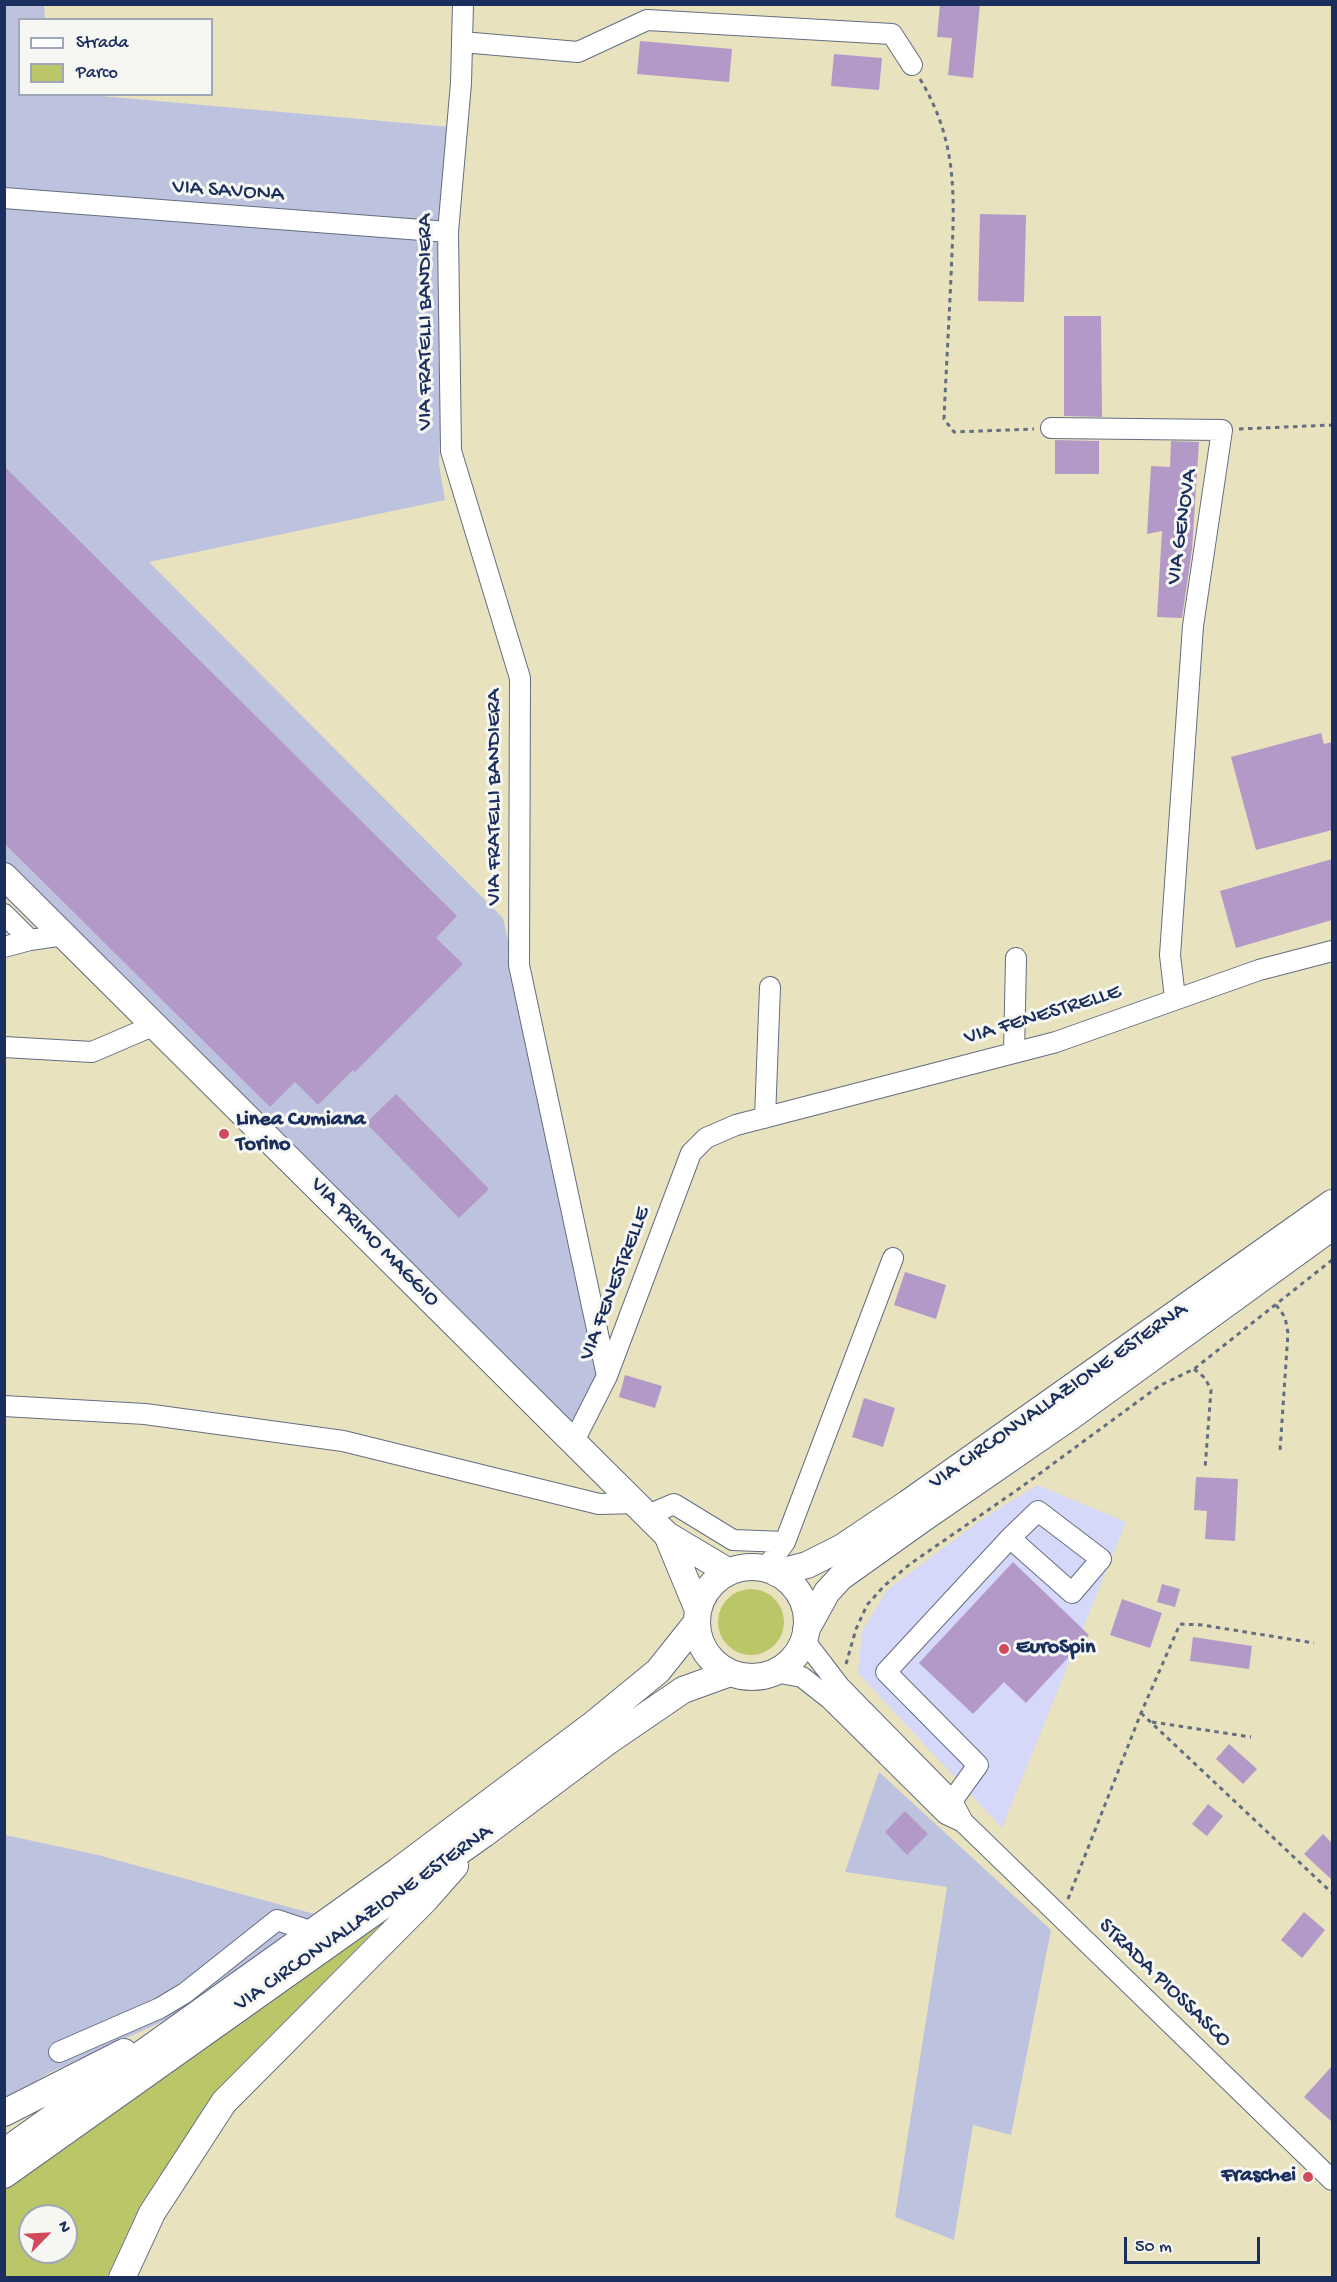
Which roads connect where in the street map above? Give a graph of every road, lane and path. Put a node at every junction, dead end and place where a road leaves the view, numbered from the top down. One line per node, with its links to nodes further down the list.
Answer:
1 (463, 4): 2 (street, VIA FRATELLI BANDIERA)
2 (462, 42): 3 (street); 5 (street, VIA FRATELLI BANDIERA)
3 (912, 65): 7 (path)
4 (4, 198): 5 (street, VIA SAVONA)
5 (448, 232): 28 (street, VIA FRATELLI BANDIERA)
6 (1332, 425): 8 (path)
7 (1051, 428): 8 (street)
8 (1222, 430): 17 (street, VIA GENOVA)
9 (4, 876): 11 (main road, VIA PRIMO MAGGIO)
10 (4, 914): 12 (street)
11 (64, 935): 12 (street); 18 (main road, VIA PRIMO MAGGIO)
12 (30, 940): 13 (street)
13 (4, 947)
14 (1332, 951): 17 (street, VIA FENESTRELLE)
15 (1016, 958): 20 (street)
16 (770, 987): 21 (street)
17 (1175, 998): 20 (street, VIA FENESTRELLE)
18 (154, 1025): 19 (street); 30 (main road, VIA PRIMO MAGGIO)
19 (4, 1047)
20 (1014, 1053): 21 (street, VIA FENESTRELLE)
21 (765, 1118): 28 (street, VIA FENESTRELLE)
22 (1332, 1203): 37 (main road, VIA CIRCONVALLAZIONE ESTERNA)
23 (1332, 1227): 40 (main road, VIA CIRCONVALLAZIONE ESTERNA)
24 (893, 1258): 36 (street)
25 (1332, 1260): 26 (path)
26 (1276, 1305): 27 (path); 31 (path)
27 (1194, 1369): 32 (path); 44 (path)
28 (607, 1376): 30 (street, VIA FENESTRELLE)
29 (4, 1406): 33 (street)
30 (574, 1441): 33 (main road, VIA PRIMO MAGGIO)
31 (1280, 1451)
32 (1205, 1469)
33 (642, 1509): 34 (main road, VIA PRIMO MAGGIO); 36 (street)
34 (666, 1534): 38 (main road, VIA PRIMO MAGGIO); 39 (main road, VIA PRIMO MAGGIO)
35 (1010, 1538): 35 (street); 48 (street)
36 (784, 1542): 37 (street)
37 (771, 1571): 38 (main road); 40 (main road)
38 (729, 1572): 39 (main road)
39 (697, 1616): 43 (main road); 50 (main road, VIA CIRCONVALLAZIONE ESTERNA)
40 (805, 1635): 42 (main road); 44 (street, STRADA PIOSSASCO)
41 (1314, 1643): 45 (path)
42 (775, 1672): 43 (main road); 49 (street, STRADA PIOSSASCO)
43 (730, 1673): 50 (main road, VIA CIRCONVALLAZIONE ESTERNA)
44 (840, 1687): 48 (street, STRADA PIOSSASCO)
45 (1141, 1713): 46 (path); 52 (path)
46 (1151, 1722): 47 (path); 51 (path)
47 (1251, 1737)
48 (952, 1801): 49 (street, STRADA PIOSSASCO)
49 (963, 1822): 52 (street, STRADA PIOSSASCO)
50 (476, 1825): 53 (main road, VIA CIRCONVALLAZIONE ESTERNA); 58 (main road, VIA CIRCONVALLAZIONE ESTERNA); 60 (main road)
51 (1332, 1893)
52 (1060, 1918): 59 (street, STRADA PIOSSASCO)
53 (313, 1932): 54 (main road, VIA CIRCONVALLAZIONE ESTERNA); 55 (street, VIA CIRCONVALLAZIONE ESTERNA)
54 (199, 2014): 56 (main road); 57 (main road, VIA CIRCONVALLAZIONE ESTERNA)
55 (59, 2052)
56 (4, 2113)
57 (4, 2152)
58 (4, 2175)
59 (1332, 2181)
60 (122, 2277)

